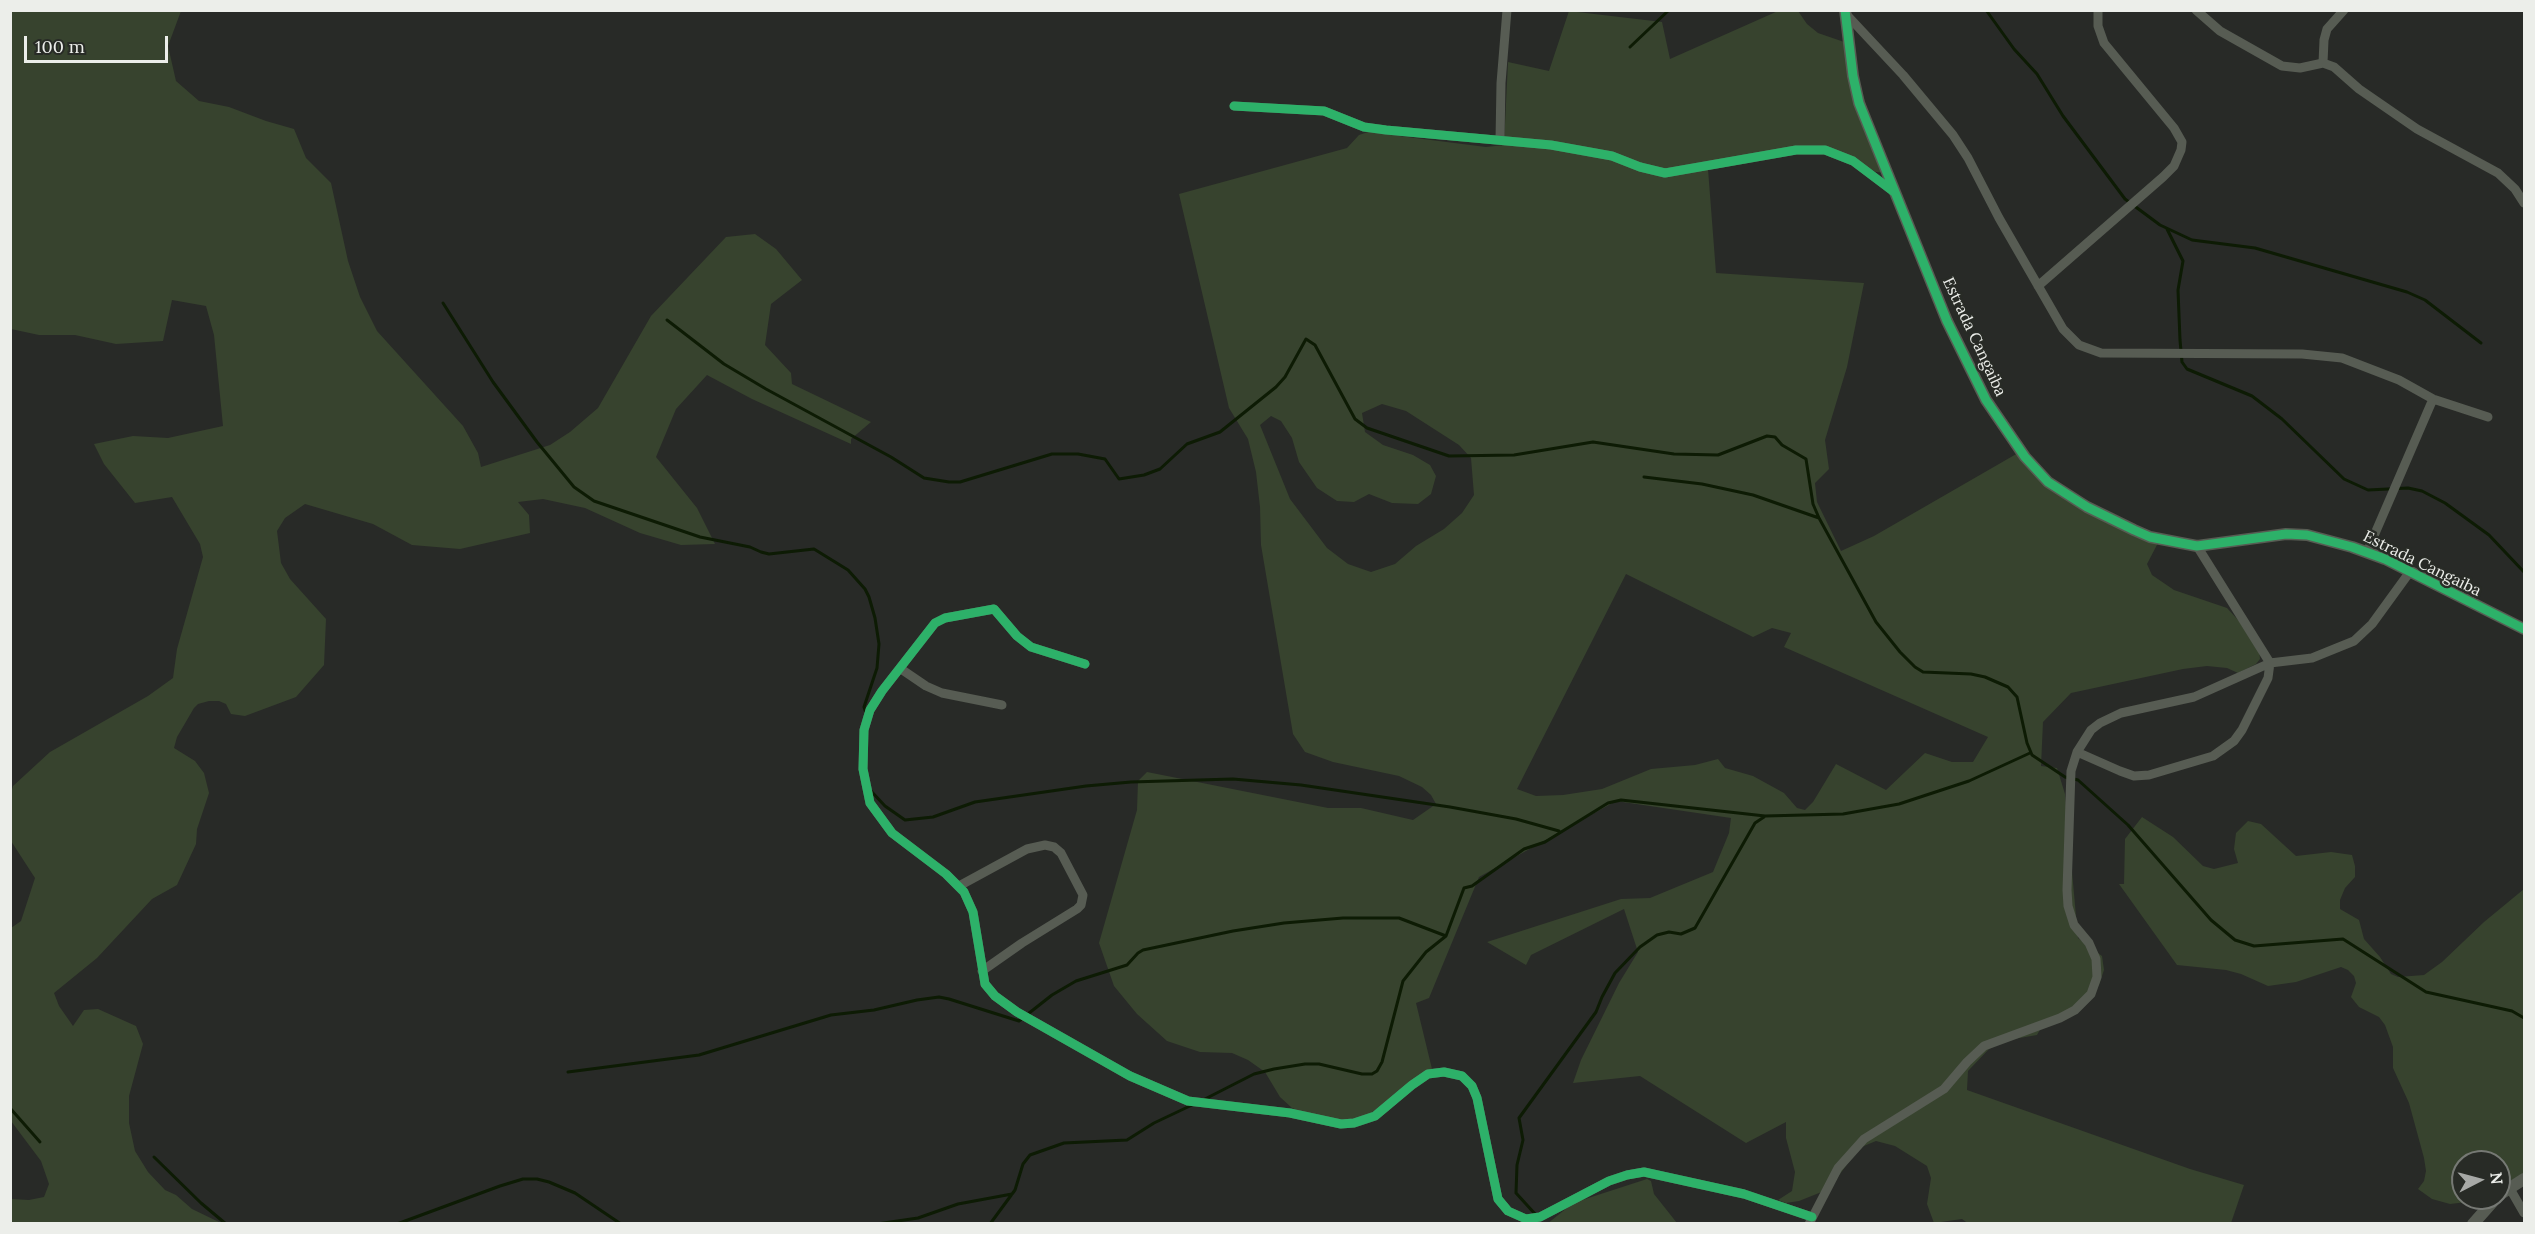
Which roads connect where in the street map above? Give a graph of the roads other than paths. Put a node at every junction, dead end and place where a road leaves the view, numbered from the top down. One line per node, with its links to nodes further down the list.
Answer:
1 (1507, 10): 8 (street)
2 (2098, 10): 11 (street)
3 (2196, 10): 6 (street)
4 (2344, 10): 6 (street)
5 (1845, 12): 9 (street, Estrada Cangaiba); 11 (street)
6 (2323, 63): 10 (street)
7 (1234, 106): 8 (street)
8 (1500, 140): 9 (street)
9 (1896, 194): 14 (street, Estrada Cangaiba)
10 (2524, 203)
11 (2038, 286): 12 (street)
12 (2433, 399): 13 (street); 15 (street)
13 (2488, 417)
14 (2197, 546): 15 (street, Estrada Cangaiba); 18 (street)
15 (2367, 552): 16 (street, Estrada Cangaiba)
16 (2409, 573): 17 (street, Estrada Cangaiba); 18 (street, Estrada Cangaiba)
17 (2524, 629)
18 (2270, 663): 22 (street, Estrada Cangaiba); 22 (street)
19 (1085, 664): 20 (street)
20 (901, 669): 21 (street); 23 (street)
21 (1002, 705)
22 (2077, 752): 30 (street, Estrada Cangaiba)
23 (959, 886): 24 (street); 24 (street)
24 (982, 971): 30 (street)
25 (2524, 1179): 26 (street)
26 (2511, 1187)
27 (2511, 1202): 29 (street)
28 (2486, 1210): 31 (street)
29 (2524, 1213)
30 (1810, 1220)
31 (2473, 1224)

